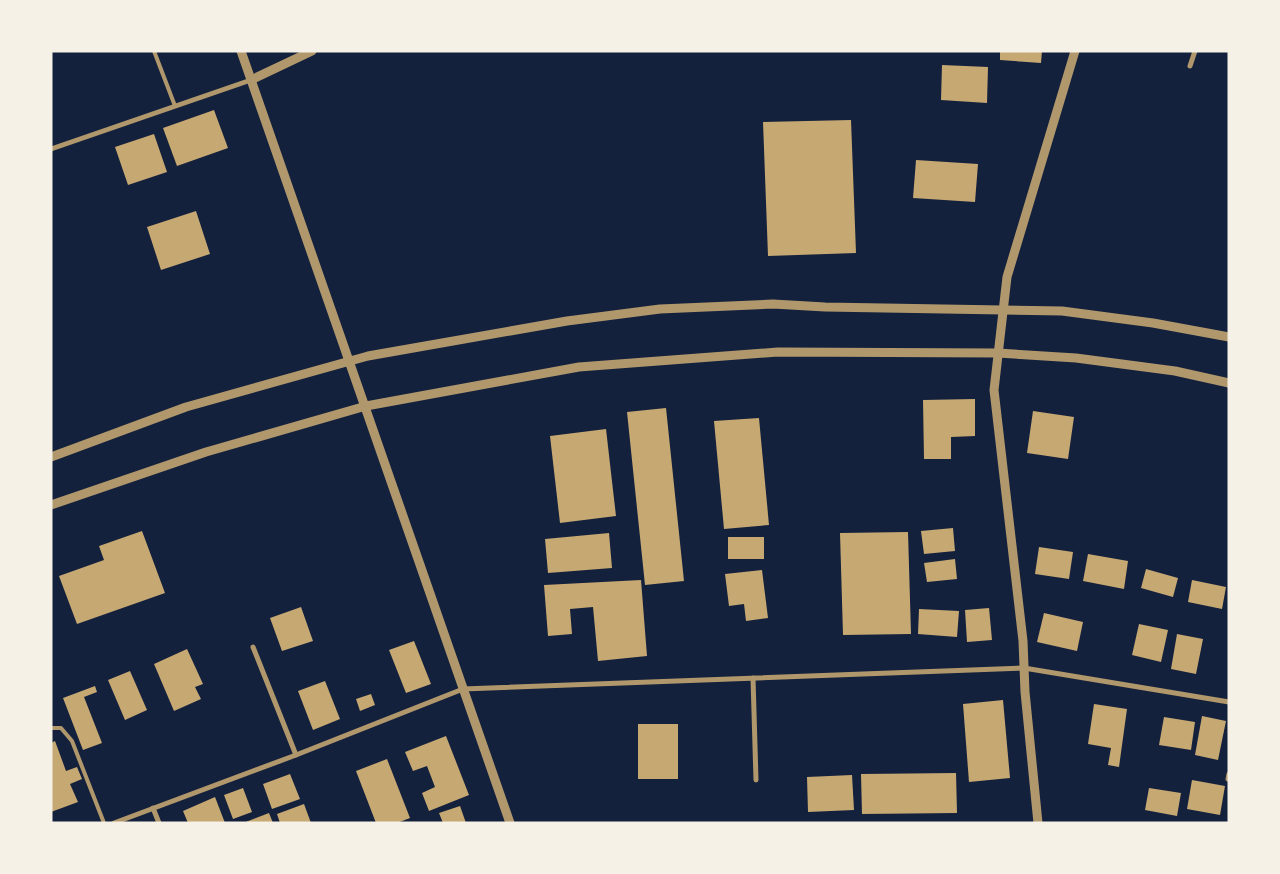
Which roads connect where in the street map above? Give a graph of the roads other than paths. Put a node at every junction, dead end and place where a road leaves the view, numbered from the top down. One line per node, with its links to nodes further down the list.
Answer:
1 (154, 51): 8 (lane)
2 (241, 51): 7 (street)
3 (312, 51): 7 (street)
4 (1075, 51): 10 (street)
5 (1195, 51): 6 (street)
6 (1190, 66)
7 (251, 80): 8 (street); 13 (street)
8 (175, 106): 9 (street)
9 (51, 149)
10 (1003, 311): 11 (street); 12 (street); 13 (street)
11 (1229, 337)
12 (998, 353): 14 (street); 15 (street); 19 (street)
13 (350, 361): 15 (street); 16 (street)
14 (1229, 383)
15 (366, 406): 17 (street); 21 (street)
16 (51, 457)
17 (51, 505)
18 (253, 647): 24 (street)
19 (1024, 668): 20 (street); 22 (street); 31 (street)
20 (753, 678): 21 (street); 25 (street)
21 (463, 689): 24 (street); 30 (street)
22 (1229, 702)
23 (51, 728): 27 (lane)
24 (296, 755): 26 (street)
25 (756, 780)
26 (153, 808): 28 (street); 29 (street)
27 (104, 823)
28 (114, 823)
29 (159, 823)
30 (510, 823)
31 (1038, 823)

